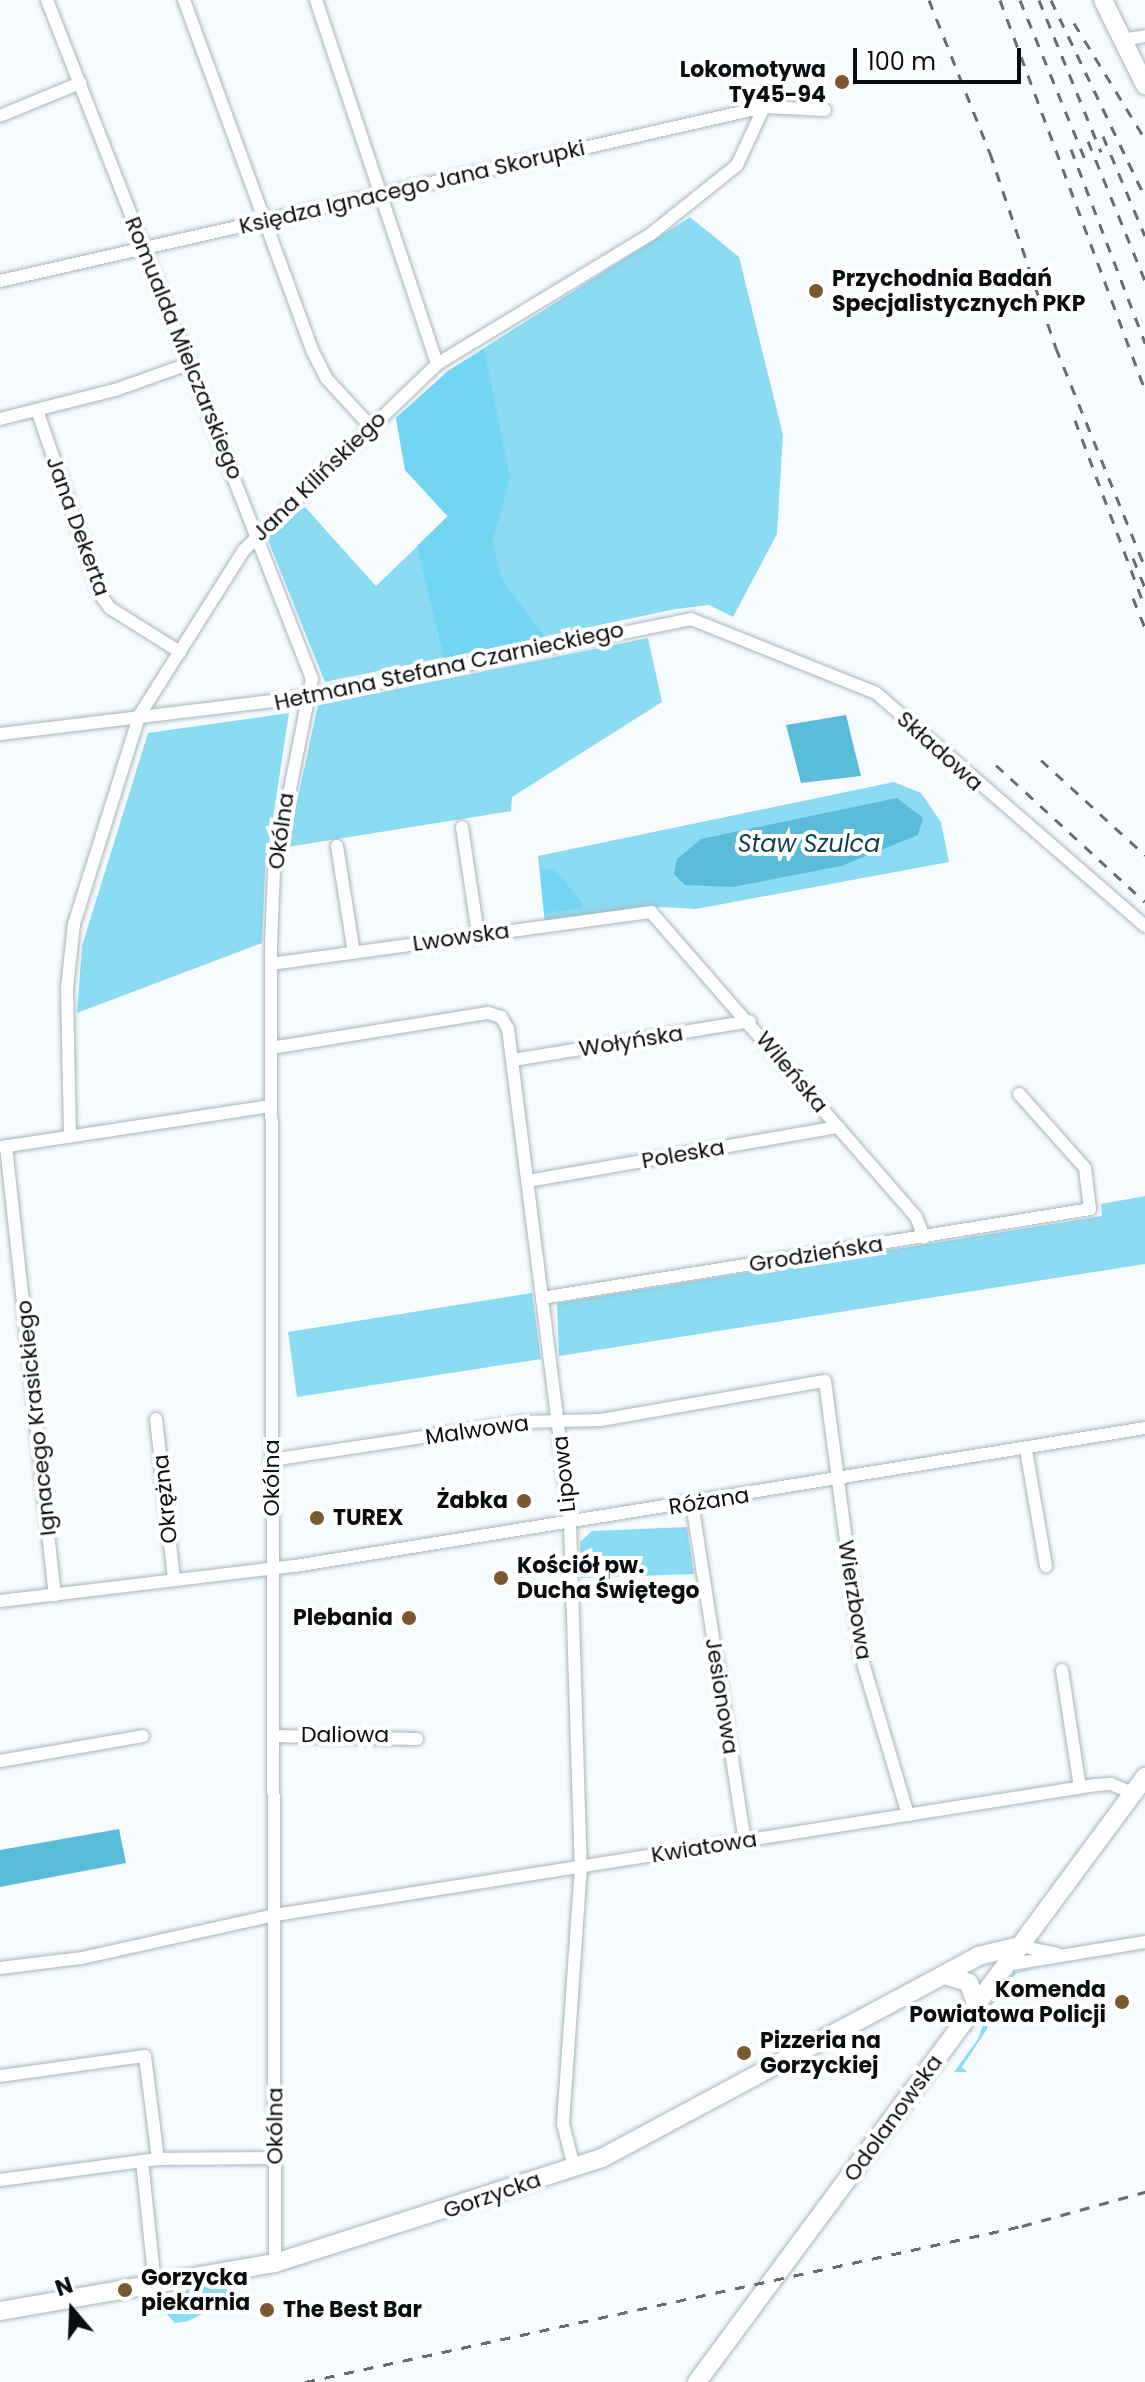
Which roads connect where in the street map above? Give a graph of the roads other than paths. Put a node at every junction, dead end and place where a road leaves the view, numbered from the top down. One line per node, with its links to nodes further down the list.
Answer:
1 (47, 0): 7 (street, Romualda Mielczarskiego)
2 (184, 0): 13 (street)
3 (316, 0): 12 (street)
4 (1103, 0): 6 (street)
5 (1145, 36): 6 (street)
6 (1123, 40): 8 (street)
7 (80, 83): 11 (street); 14 (street, Romualda Mielczarskiego)
8 (1145, 85)
9 (764, 107): 10 (street, Księdza Ignacego Jana Skorupki); 12 (street, Księdza Ignacego Jana Skorupki); 17 (street, Jana Kilińskiego)
10 (825, 110)
11 (0, 116)
12 (381, 193): 13 (street, Księdza Ignacego Jana Skorupki); 17 (street)
13 (268, 218): 14 (street, Księdza Ignacego Jana Skorupki); 20 (street)
14 (145, 251): 15 (street, Księdza Ignacego Jana Skorupki); 16 (street, Romualda Mielczarskiego)
15 (0, 281)
16 (191, 363): 18 (street); 21 (street, Romualda Mielczarskiego)
17 (437, 364): 20 (street, Jana Kilińskiego)
18 (37, 410): 19 (street); 23 (street, Jana Dekerta)
19 (0, 419)
20 (371, 427): 21 (street, Jana Kilińskiego)
21 (256, 533): 23 (street, Jana Kilińskiego); 24 (street, Romualda Mielczarskiego)
22 (707, 622): 24 (street, Hetmana Stefana Czarnieckiego); 30 (street, Składowa)
23 (180, 652): 25 (street, Jana Kilińskiego)
24 (308, 697): 25 (street, Hetmana Stefana Czarnieckiego); 33 (street, Okólna)
25 (139, 716): 26 (street, Hetmana Stefana Czarnieckiego); 40 (street, Jana Kilińskiego)
26 (0, 734)
27 (462, 827): 31 (street)
28 (337, 846): 32 (street)
29 (651, 912): 31 (street, Lwowska); 34 (street, Wileńska)
30 (1145, 926)
31 (478, 934): 32 (street, Lwowska)
32 (354, 953): 33 (street, Lwowska)
33 (271, 964): 35 (street, Okólna)
34 (750, 1021): 36 (street, Wołyńska); 39 (street, Wileńska)
35 (271, 1048): 36 (street, Lipowa); 38 (street, Okólna)
36 (513, 1060): 42 (street, Lipowa)
37 (1019, 1094): 43 (street, Grodzieńska)
38 (271, 1106): 40 (street); 50 (street, Okólna)
39 (838, 1127): 42 (street, Poleska); 43 (street, Wileńska)
40 (70, 1134): 41 (street)
41 (3, 1147): 57 (street, Ignacego Krasickiego)
42 (528, 1181): 44 (street, Lipowa)
43 (924, 1237): 44 (street, Grodzieńska)
44 (542, 1298): 47 (street, Lipowa)
45 (825, 1381): 47 (street, Malwowa); 51 (street, Wierzbowa)
46 (156, 1419): 56 (street, Okrężna)
47 (558, 1420): 50 (street, Malwowa); 53 (street, Lipowa)
48 (1145, 1428): 49 (street, Różana)
49 (1026, 1450): 51 (street, Różana); 54 (street)
50 (271, 1460): 55 (street, Okólna)
51 (838, 1481): 52 (street, Różana); 67 (street, Wierzbowa)
52 (692, 1503): 53 (street, Różana); 68 (street, Jesionowa)
53 (570, 1523): 55 (street, Różana); 69 (street, Lipowa)
54 (1046, 1566)
55 (273, 1569): 56 (street, Różana); 61 (street, Okólna)
56 (174, 1580): 57 (street, Różana)
57 (55, 1595): 58 (street, Różana)
58 (0, 1601)
59 (1062, 1670): 65 (street)
60 (143, 1736): 63 (street)
61 (273, 1736): 62 (street, Daliowa); 70 (street, Okólna)
62 (417, 1739)
63 (0, 1761)
64 (1145, 1777): 66 (street, Odolanowska)
65 (1080, 1788): 66 (street, Kwiatowa); 67 (street, Kwiatowa)
66 (1132, 1793): 72 (street, Odolanowska)
67 (908, 1815): 68 (street, Kwiatowa)
68 (745, 1841): 69 (street, Kwiatowa)
69 (581, 1866): 70 (street, Kwiatowa); 82 (street, Lipowa)
70 (275, 1915): 75 (street, Kwiatowa); 79 (street, Okólna)
71 (1145, 1942): 73 (street)
72 (1020, 1946): 73 (street); 74 (street, Odolanowska); 76 (street, Gorzycka)
73 (1057, 1954): 74 (street)
74 (1006, 1965): 76 (street, Gorzycka); 77 (street, Odolanowska)
75 (0, 1968)
76 (948, 1976): 77 (street); 82 (street, Gorzycka)
77 (976, 2005): 87 (street, Odolanowska)
78 (0, 2076): 80 (street)
79 (275, 2158): 80 (street); 84 (street, Okólna)
80 (158, 2159): 81 (street)
81 (142, 2161): 83 (street); 85 (street)
82 (574, 2167): 84 (street, Gorzycka)
83 (0, 2180)
84 (275, 2263): 85 (street, Gorzycka)
85 (155, 2285): 86 (street, Gorzycka)
86 (0, 2311)
87 (697, 2382)

